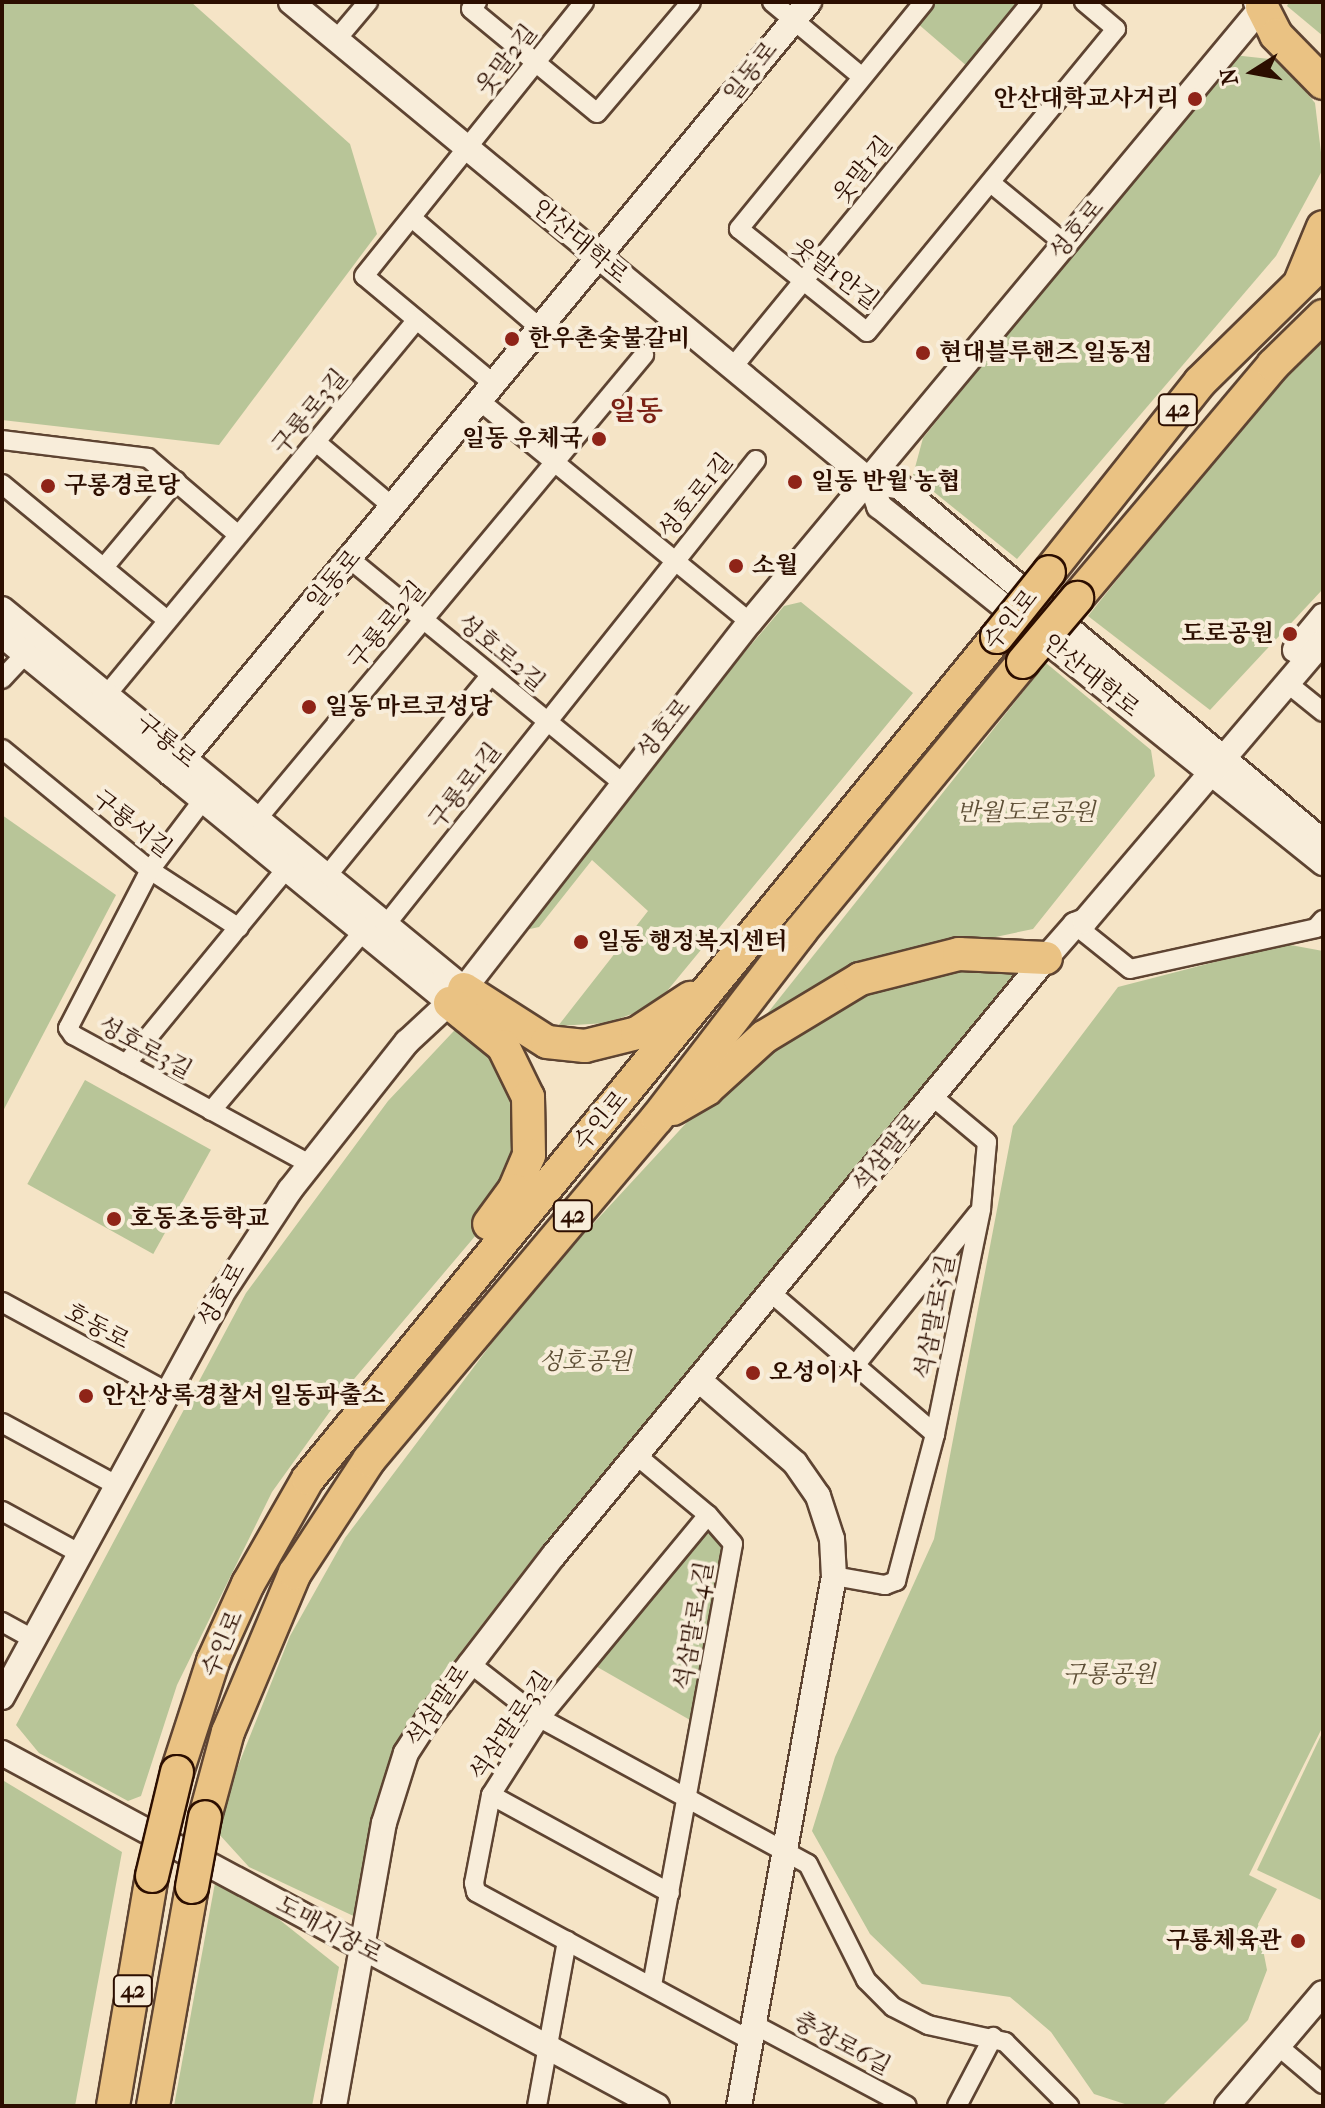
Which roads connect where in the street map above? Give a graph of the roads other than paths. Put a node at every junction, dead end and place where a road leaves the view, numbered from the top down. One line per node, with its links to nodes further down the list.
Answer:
1 (291, 2): 12 (street, 안산대학로)
2 (368, 2): 12 (street)
3 (477, 2): 14 (street)
4 (584, 2): 14 (street, 웃말2길)
5 (691, 2): 14 (street)
6 (772, 2): 11 (street)
7 (924, 2): 15 (street, 웃말1안길)
8 (1032, 2): 24 (street, 웃말1길)
9 (1084, 2): 18 (street, 웃말1안길)
10 (1262, 4): 13 (highway); 16 (highway); 21 (street, 성호로)
11 (802, 11): 15 (street); 22 (street, 일동로)
12 (336, 40): 17 (street, 안산대학로)
13 (1323, 54)
14 (535, 61): 17 (street, 웃말2길)
15 (862, 77): 24 (street, 웃말1안길)
16 (1323, 83)
17 (469, 150): 19 (street, 웃말2길); 22 (street, 안산대학로)
18 (991, 183): 21 (street); 24 (street, 웃말1안길)
19 (412, 218): 27 (street, 웃말2길); 28 (street)
20 (1323, 227): 25 (highway)
21 (1065, 244): 37 (street, 성호로)
22 (598, 258): 28 (street, 일동로); 30 (street, 안산대학로)
23 (1323, 261): 25 (highway, 수인로 / 42)
24 (803, 281): 30 (street, 웃말1길)
25 (1299, 285): 74 (highway, 수인로 / 42, bridge)
26 (1323, 316): 79 (highway, 수인로 / 42, bridge)
27 (417, 320): 31 (street); 33 (street, 구룡로3길)
28 (541, 329): 31 (street, 일동로)
29 (644, 355): 35 (street)
30 (732, 368): 37 (street, 안산대학로)
31 (488, 394): 35 (street, 성호로1길); 39 (street, 일동로)
32 (2, 440): 36 (street)
33 (316, 442): 39 (street); 40 (street, 구룡로3길)
34 (756, 460): 42 (street, 성호로1길)
35 (555, 465): 42 (street, 성호로1길); 46 (street, 구룡로2길)
36 (176, 481): 40 (street); 43 (street)
37 (870, 481): 48 (street, 성호로); 59 (street, 안산대학로)
38 (2, 484): 43 (street)
39 (394, 508): 41 (street, 일동로)
40 (238, 535): 47 (street, 구룡로3길)
41 (351, 560): 46 (street, 성호로2길); 60 (street, 일동로)
42 (673, 562): 48 (street, 성호로1길); 57 (street, 구룡로1길)
43 (105, 566): 47 (street)
44 (2, 609): 55 (street, 구룡로)
45 (1323, 616): 59 (street, 석삼말로)
46 (423, 619): 52 (street, 성호로2길); 63 (street, 구룡로2길)
47 (167, 620): 55 (street, 구룡로3길)
48 (750, 622): 61 (street, 성호로)
49 (2, 635): 51 (street, 구룡로)
50 (1323, 641): 54 (street, 석삼말로)
51 (25, 654): 53 (street); 60 (street, 구룡로)
52 (490, 676): 57 (street, 성호로2길); 68 (street)
53 (2, 679)
54 (1287, 683): 56 (street); 59 (street, 석삼말로)
55 (108, 693): 60 (street, 구룡로)
56 (1323, 712)
57 (546, 721): 61 (street, 성호로2길); 72 (street, 구룡로1길)
58 (2, 749): 67 (street, 구룡서길)
59 (1212, 761): 64 (street, 안산대학로); 65 (street, 안산대학로); 70 (street, 석삼말로)
60 (179, 766): 62 (street, 구룡로); 63 (street, 구룡로)
61 (621, 782): 75 (street, 성호로)
62 (203, 800): 66 (street, 구룡로); 67 (street, 성호로3길)
63 (258, 818): 68 (street, 구룡로)
64 (1323, 842)
65 (1323, 863)
66 (286, 869): 71 (street); 72 (street, 구룡로)
67 (150, 870): 71 (street, 구룡서길); 76 (street, 성호로3길)
68 (326, 877): 72 (street, 구룡로)
69 (1323, 920): 70 (street)
70 (1075, 925): 73 (street, 석삼말로)
71 (239, 928): 76 (street)
72 (373, 930): 75 (street, 구룡로); 78 (street)
73 (1046, 958): 77 (street, 석삼말로); 79 (highway)
74 (717, 982): 75 (highway); 84 (highway, 수인로 / 42)
75 (457, 996): 80 (street, 성호로); 84 (highway)
76 (126, 1064): 78 (street, 성호로3길)
77 (933, 1097): 81 (street, 석삼말로5길); 82 (street, 석삼말로)
78 (211, 1111): 80 (street, 성호로3길)
79 (657, 1118): 116 (highway, 수인로 / 42, bridge)
80 (310, 1164): 87 (street, 성호로)
81 (981, 1209): 85 (street, 석삼말로5길); 89 (street, 석삼말로5길)
82 (770, 1292): 85 (street, 석삼말로5길); 86 (street, 석삼말로)
83 (2, 1302): 87 (street, 호동로)
84 (413, 1349): 115 (highway, 수인로 / 42, bridge)
85 (856, 1364): 89 (street, 석삼말로5길)
86 (699, 1380): 90 (street, 석삼말로); 95 (street)
87 (169, 1393): 91 (street, 성호로)
88 (2, 1423): 91 (street)
89 (935, 1434): 95 (street, 석삼말로5길)
90 (636, 1455): 93 (street, 석삼말로4길); 98 (street, 석삼말로)
91 (118, 1486): 94 (street, 성호로)
92 (2, 1511): 94 (street)
93 (708, 1515): 100 (street, 석삼말로3길); 103 (street, 석삼말로4길)
94 (81, 1554): 97 (street, 성호로)
95 (834, 1576): 104 (street)
96 (2, 1622): 97 (street)
97 (33, 1639): 99 (street, 성호로)
98 (468, 1662): 100 (street); 107 (street, 석삼말로)
99 (2, 1697)
100 (540, 1718): 102 (street, 석삼말로3길); 103 (street)
101 (2, 1753): 107 (street, 도매시장로)
102 (491, 1795): 105 (street); 106 (street, 석삼말로3길)
103 (687, 1799): 104 (street); 105 (street, 석삼말로4길)
104 (784, 1851): 110 (street); 111 (street)
105 (670, 1893): 108 (street, 석삼말로4길)
106 (567, 1941): 108 (street, 석삼말로3길); 113 (street)
107 (363, 1948): 113 (street, 도매시장로); 117 (street, 석삼말로)
108 (652, 1986): 110 (street, 석삼말로3길)
109 (1323, 1993): 112 (street)
110 (752, 2032): 120 (street); 121 (street, 충장로6길)
111 (993, 2037): 122 (street); 123 (street)
112 (1278, 2046): 114 (street); 124 (street)
113 (548, 2048): 118 (street); 119 (street, 도매시장로)
114 (1323, 2084)
115 (113, 2106)
116 (153, 2106)
117 (334, 2106)
118 (537, 2106)
119 (657, 2106)
120 (739, 2106)
121 (907, 2106)
122 (957, 2106)
123 (1069, 2106)
124 (1227, 2106)

